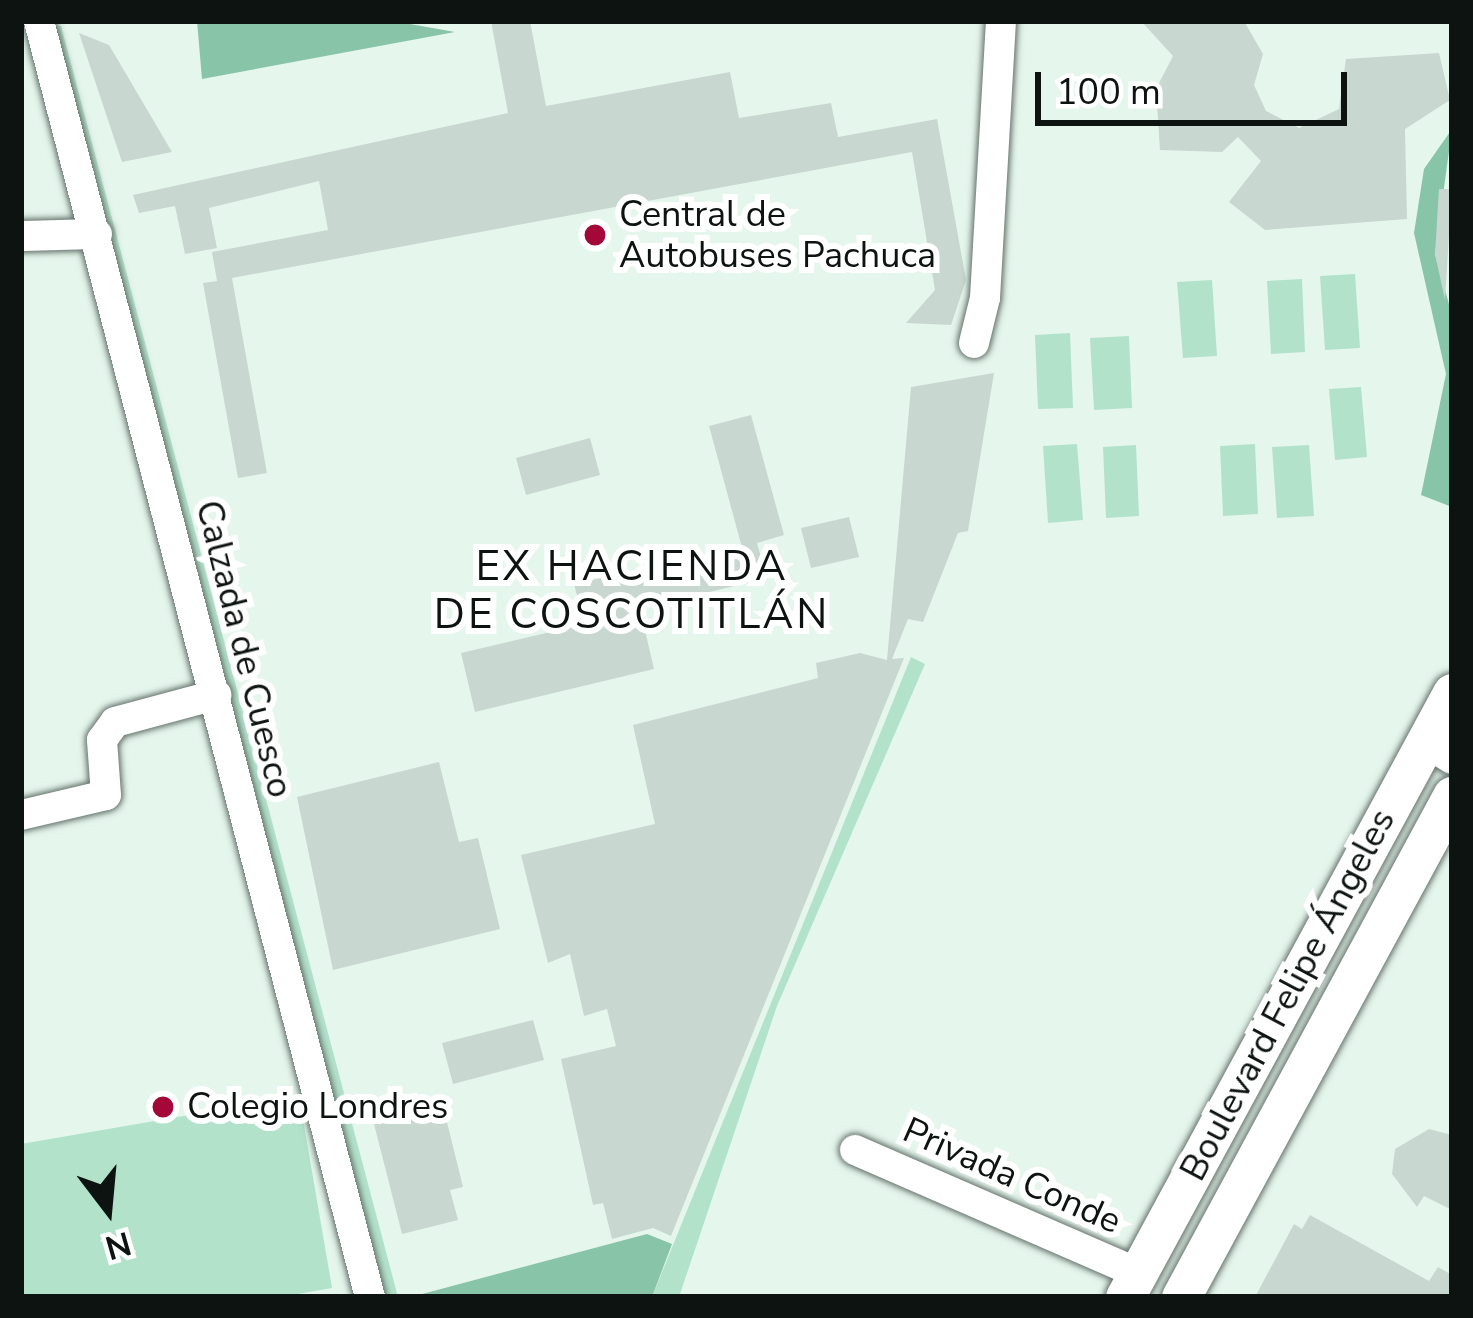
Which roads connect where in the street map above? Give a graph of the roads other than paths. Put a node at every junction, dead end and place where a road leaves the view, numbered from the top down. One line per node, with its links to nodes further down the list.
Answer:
1 (39, 21): 3 (street, Calzada de Cuesco)
2 (1001, 21): 5 (street)
3 (97, 234): 4 (street); 7 (street, Calzada de Cuesco)
4 (21, 236)
5 (974, 343)
6 (1452, 693): 8 (main road, Boulevard Felipe Ángeles)
7 (216, 694): 10 (street); 15 (street, Calzada de Cuesco)
8 (1438, 751): 14 (main road, Boulevard Felipe Ángeles)
9 (1452, 796): 12 (main road, Boulevard Felipe Ángeles)
10 (21, 815)
11 (1452, 847): 12 (street)
12 (1413, 872): 16 (main road, Boulevard Felipe Ángeles)
13 (855, 1150): 14 (street, Privada Conde)
14 (1131, 1285)
15 (370, 1297)
16 (1181, 1297)

